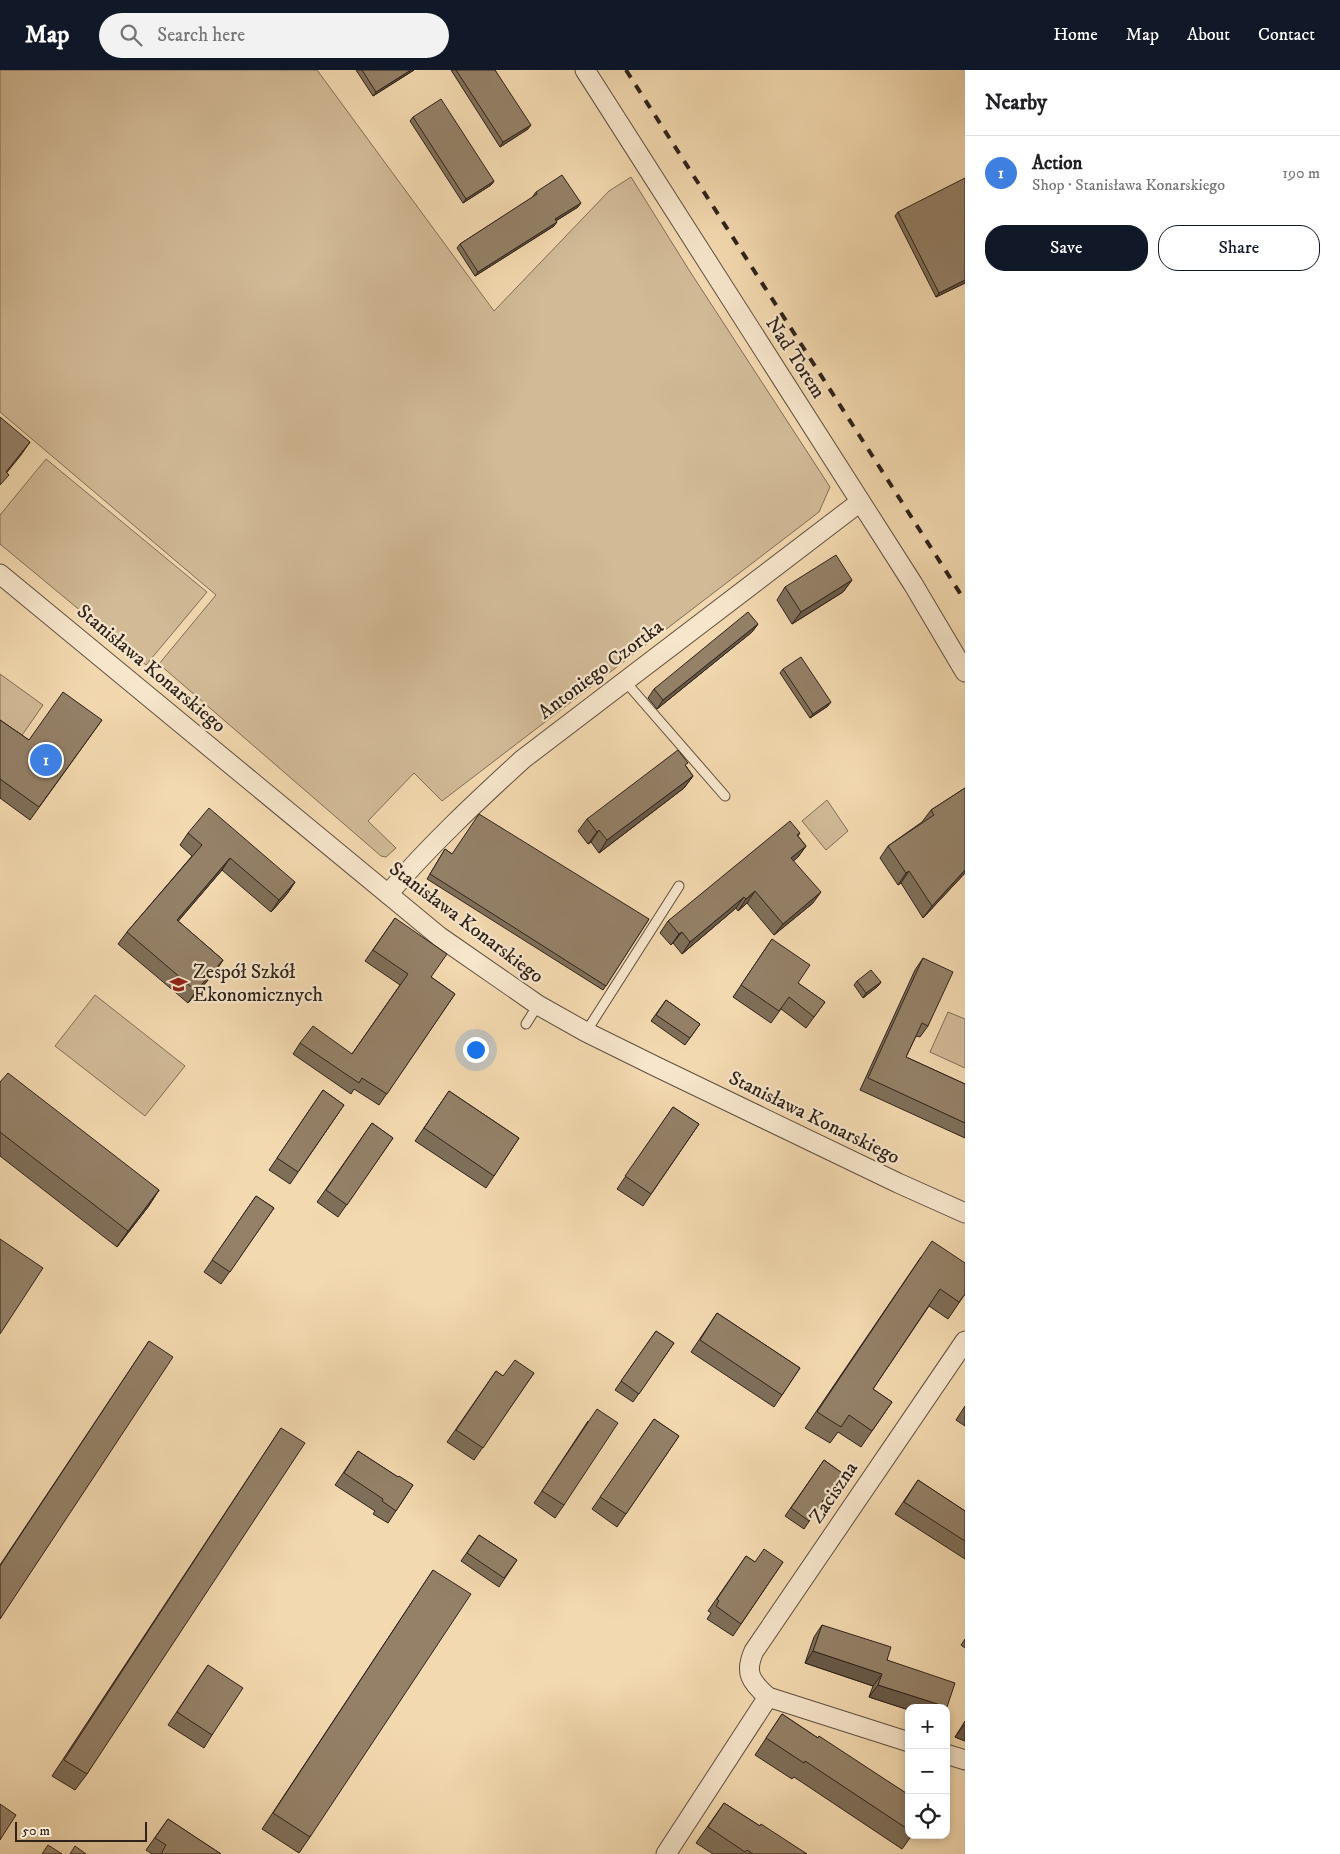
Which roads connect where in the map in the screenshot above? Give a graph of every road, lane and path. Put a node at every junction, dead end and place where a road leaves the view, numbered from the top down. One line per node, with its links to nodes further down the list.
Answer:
1 (585, 70): 2 (street, Nad Torem)
2 (860, 502): 4 (street, Nad Torem); 5 (street, Antoniego Czortka)
3 (0, 574): 8 (street, Stanisława Konarskiego)
4 (965, 672)
5 (624, 680): 6 (lane); 8 (street, Antoniego Czortka)
6 (725, 796)
7 (679, 886): 11 (lane)
8 (388, 894): 9 (street, Stanisława Konarskiego)
9 (538, 1004): 10 (lane); 11 (street, Stanisława Konarskiego)
10 (526, 1024)
11 (586, 1032): 12 (street, Stanisława Konarskiego)
12 (965, 1213)
13 (965, 1341): 14 (street, Zaciszna)
14 (768, 1697): 15 (street); 18 (street)
15 (905, 1741)
16 (950, 1755): 17 (street)
17 (965, 1760)
18 (666, 1854)

